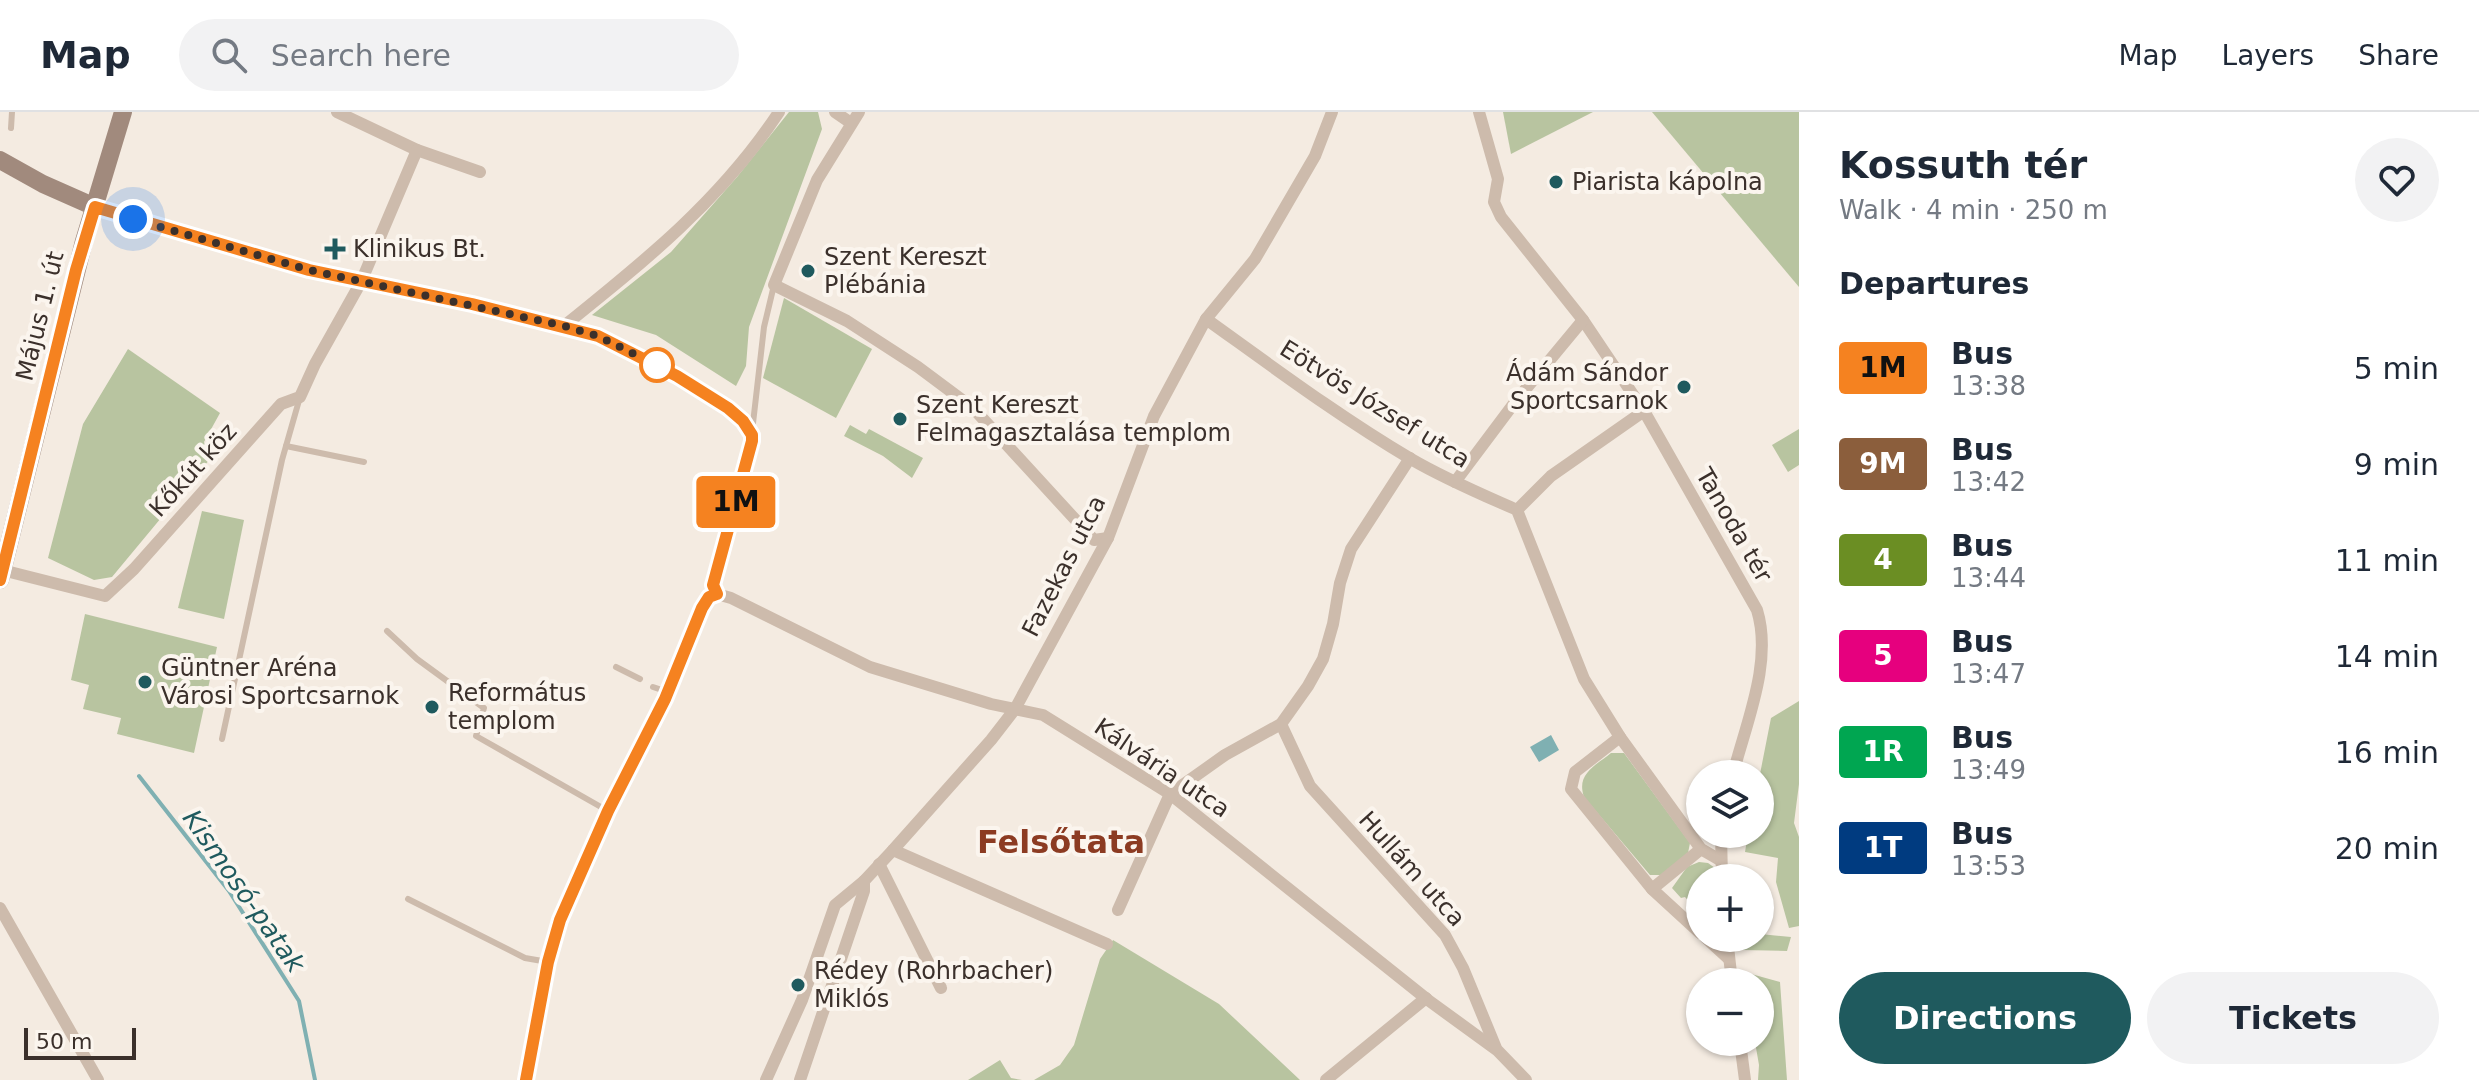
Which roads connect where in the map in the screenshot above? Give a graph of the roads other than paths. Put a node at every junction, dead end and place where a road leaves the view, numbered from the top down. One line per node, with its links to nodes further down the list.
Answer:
1 (12, 112): 9 (lane)
2 (123, 112): 13 (main road, Május 1. út)
3 (337, 112): 10 (street)
4 (779, 112): 18 (street)
5 (835, 112): 8 (street)
6 (1332, 112): 16 (street, Fazekas utca)
7 (1479, 112): 17 (street, Tanoda tér)
8 (855, 117): 15 (street)
9 (11, 128)
10 (417, 150): 12 (street); 14 (street)
11 (0, 160): 13 (main road)
12 (480, 172)
13 (95, 207): 14 (street); 28 (main road, Május 1. út)
14 (361, 282): 18 (street); 19 (street)
15 (774, 285): 21 (lane); 27 (street)
16 (1206, 319): 23 (street, Eötvös József utca); 27 (street, Fazekas utca)
17 (1583, 320): 20 (street, Tanoda tér); 25 (street)
18 (564, 326): 21 (street)
19 (300, 397): 22 (lane); 28 (street, Kőkút köz)
20 (1644, 411): 26 (street); 39 (street, Tanoda tér)
21 (752, 435): 29 (street)
22 (286, 446): 24 (lane); 38 (lane)
23 (1410, 458): 25 (street, Eötvös József utca); 36 (street)
24 (364, 462)
25 (1455, 482): 26 (street, Eötvös József utca)
26 (1517, 510): 37 (street)
27 (1108, 538): 35 (street, Fazekas utca)
28 (1, 575)
29 (717, 594): 34 (street); 35 (street, Kálvária utca)
30 (387, 631): 41 (lane)
31 (616, 667): 32 (lane)
32 (640, 679)
33 (653, 687): 34 (lane)
34 (668, 692): 41 (street)
35 (1015, 709): 40 (street, Kálvária utca); 46 (street, Fazekas utca)
36 (1281, 724): 40 (street); 64 (street, Hullám utca)
37 (1620, 737): 42 (street); 51 (street)
38 (222, 739)
39 (1737, 760)
40 (1170, 794): 54 (street); 63 (street, Kálvária utca)
41 (608, 811): 60 (street)
42 (1686, 824)
43 (1690, 848): 51 (street)
44 (1707, 848): 47 (street)
45 (1720, 848): 47 (street)
46 (893, 850): 48 (street, Fazekas utca); 56 (street)
47 (1720, 860): 49 (street)
48 (879, 864): 50 (street, Fazekas utca); 62 (street)
49 (1720, 864)
50 (864, 881): 68 (street, Fazekas utca); 69 (street, Fazekas utca)
51 (1652, 889): 55 (street)
52 (408, 899): 60 (lane)
53 (0, 908): 66 (street)
54 (1118, 910)
55 (1686, 920)
56 (1107, 944)
57 (1721, 952): 59 (street)
58 (1728, 952): 59 (street)
59 (1729, 959): 61 (street)
60 (548, 962): 67 (street)
61 (1730, 968)
62 (941, 988)
63 (1426, 998): 64 (street, Kálvária utca); 70 (street)
64 (1498, 1051): 71 (street, Kálvária utca)
65 (1742, 1056): 72 (street)
66 (93, 1079)
67 (526, 1080)
68 (766, 1080)
69 (800, 1080)
70 (1326, 1080)
71 (1526, 1080)
72 (1745, 1080)

